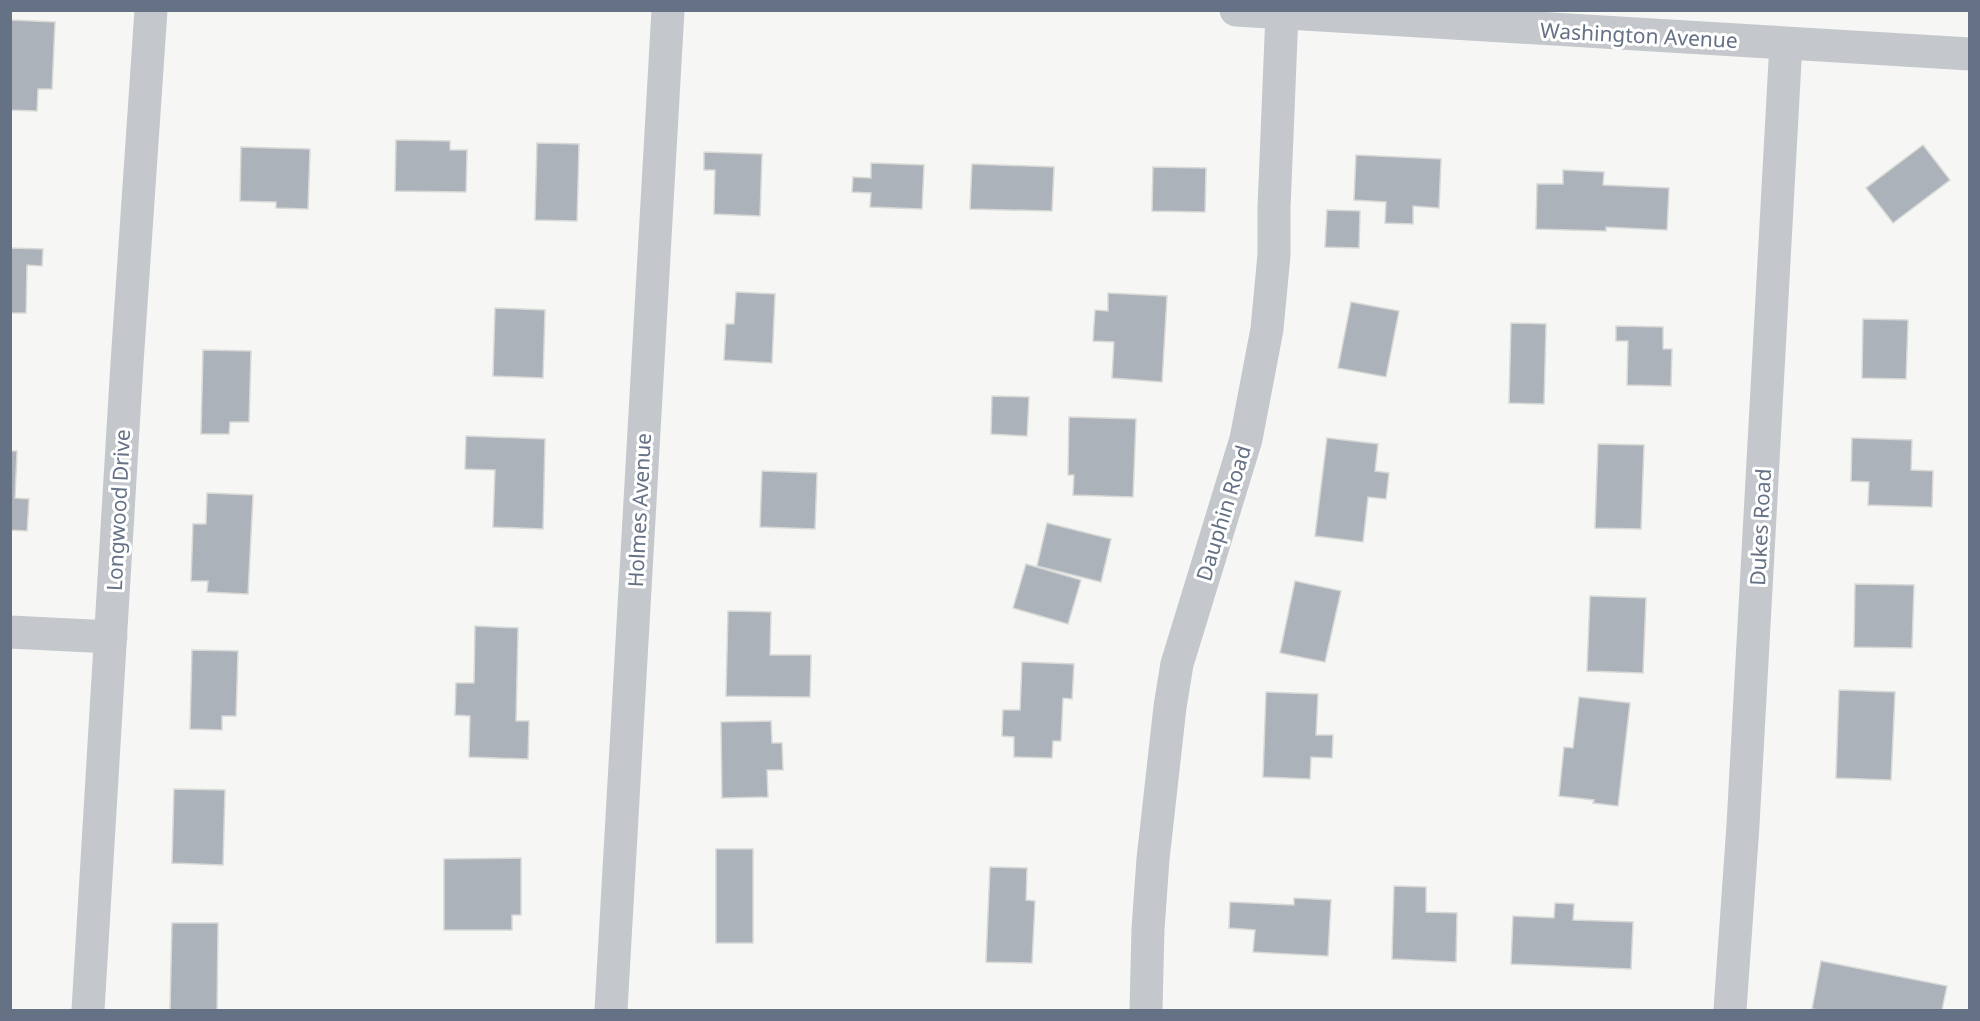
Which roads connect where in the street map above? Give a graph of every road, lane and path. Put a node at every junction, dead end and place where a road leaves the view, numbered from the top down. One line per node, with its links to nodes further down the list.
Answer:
1 (151, 10): 8 (street, Longwood Drive)
2 (668, 10): 10 (street, Holmes Avenue)
3 (1236, 10): 4 (street, Washington Avenue)
4 (1282, 13): 5 (street, Washington Avenue); 11 (street, Dauphin Road)
5 (1786, 44): 6 (street, Washington Avenue); 12 (street, Dukes Road)
6 (1970, 54)
7 (10, 632): 8 (street)
8 (111, 637): 9 (street, Longwood Drive)
9 (88, 1011)
10 (611, 1011)
11 (1146, 1011)
12 (1730, 1011)

